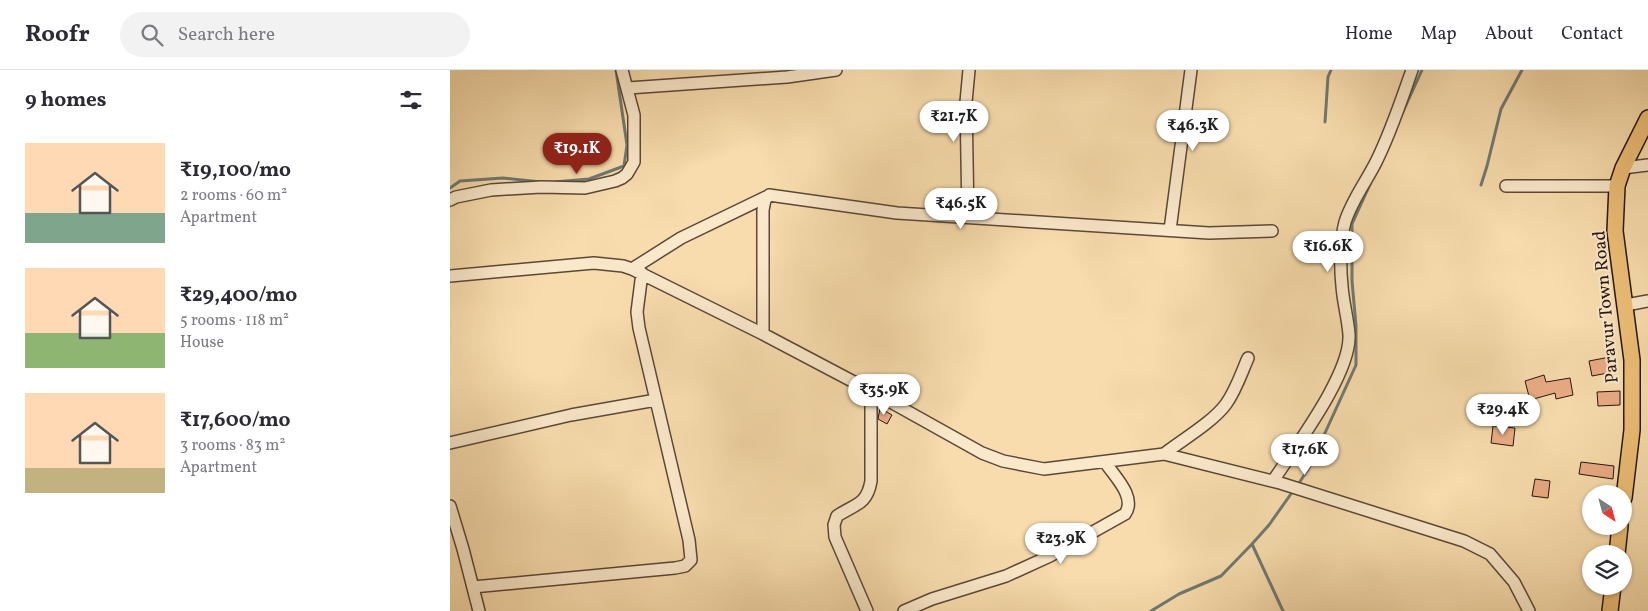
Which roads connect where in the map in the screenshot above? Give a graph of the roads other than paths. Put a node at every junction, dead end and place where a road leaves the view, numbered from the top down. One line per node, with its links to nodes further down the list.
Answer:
1 (622, 70): 6 (street)
2 (836, 70): 6 (street)
3 (969, 70): 14 (street)
4 (1191, 70): 15 (street)
5 (1412, 70): 28 (street)
6 (628, 88): 13 (street)
7 (1648, 118): 9 (main road, Paravur Town Road)
8 (1648, 165): 9 (street)
9 (1624, 168): 11 (main road, Paravur Town Road)
10 (1506, 186): 11 (street)
11 (1617, 186): 20 (main road, Paravur Town Road)
12 (766, 197): 14 (street); 17 (street); 21 (street)
13 (450, 200)
14 (968, 218): 15 (street)
15 (1170, 230): 16 (street)
16 (1272, 231)
17 (637, 271): 18 (street); 21 (street); 24 (street)
18 (450, 276)
19 (1648, 301): 20 (street)
20 (1626, 305): 29 (main road, Paravur Town Road)
21 (763, 334): 23 (street)
22 (1248, 358): 26 (street)
23 (871, 391): 27 (street); 34 (street)
24 (656, 400): 25 (street); 31 (street)
25 (450, 443)
26 (1164, 454): 27 (street); 28 (street)
27 (1104, 462): 35 (street)
28 (1276, 482): 36 (street)
29 (1626, 485)
30 (450, 506): 31 (street)
31 (473, 587): 33 (street)
32 (1612, 595): 37 (main road)
33 (478, 611)
34 (867, 611)
35 (904, 611)
36 (1529, 611)
37 (1610, 611)

